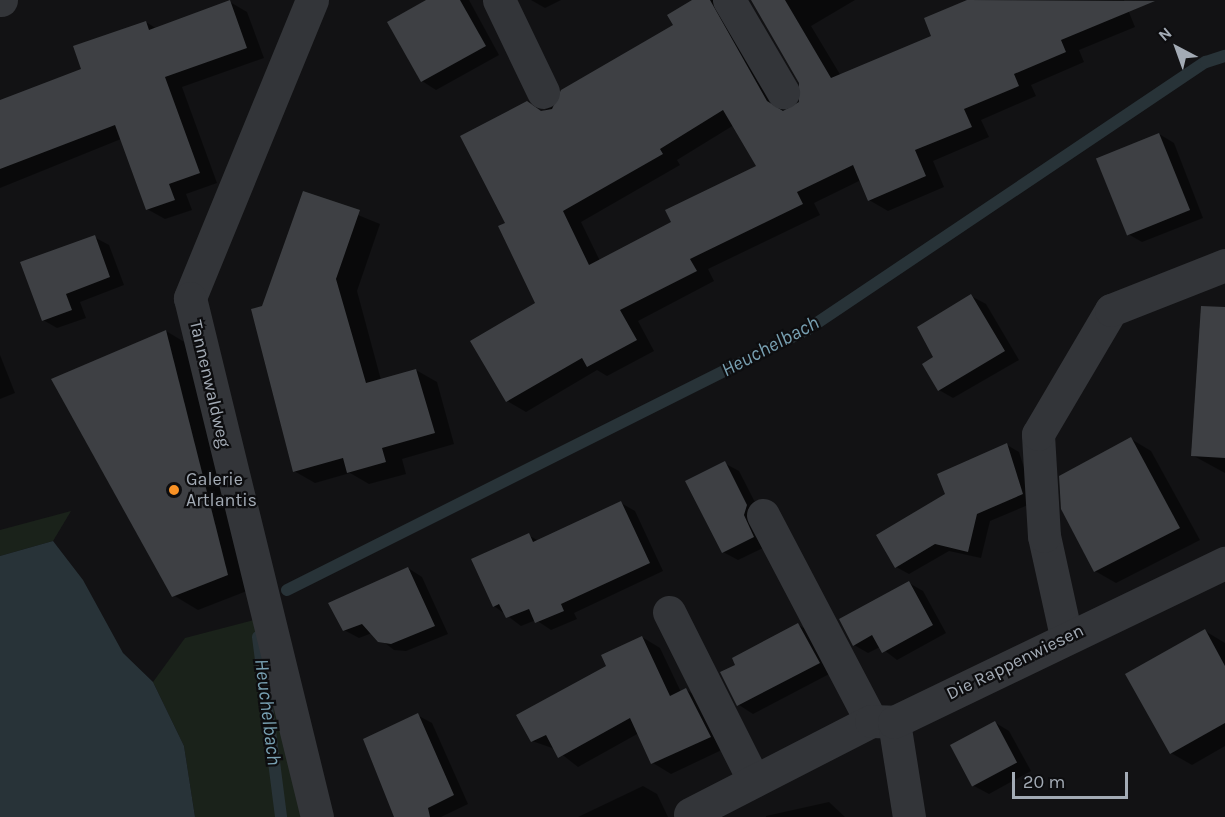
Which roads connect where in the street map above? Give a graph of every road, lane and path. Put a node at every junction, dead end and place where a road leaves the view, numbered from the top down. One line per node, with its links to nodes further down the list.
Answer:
1 (312, 0): 14 (street, Tannenwaldweg)
2 (499, 0): 4 (street)
3 (729, 0): 5 (street)
4 (543, 92)
5 (783, 92)
6 (1225, 265): 10 (street)
7 (763, 515): 11 (street)
8 (1225, 563): 10 (street, Die Rappenwiesen)
9 (669, 612): 12 (street)
10 (1066, 636): 11 (street, Die Rappenwiesen)
11 (883, 721): 12 (street, Die Rappenwiesen); 15 (street)
12 (754, 781): 13 (street, Die Rappenwiesen)
13 (690, 814)
14 (317, 817)
15 (909, 817)

